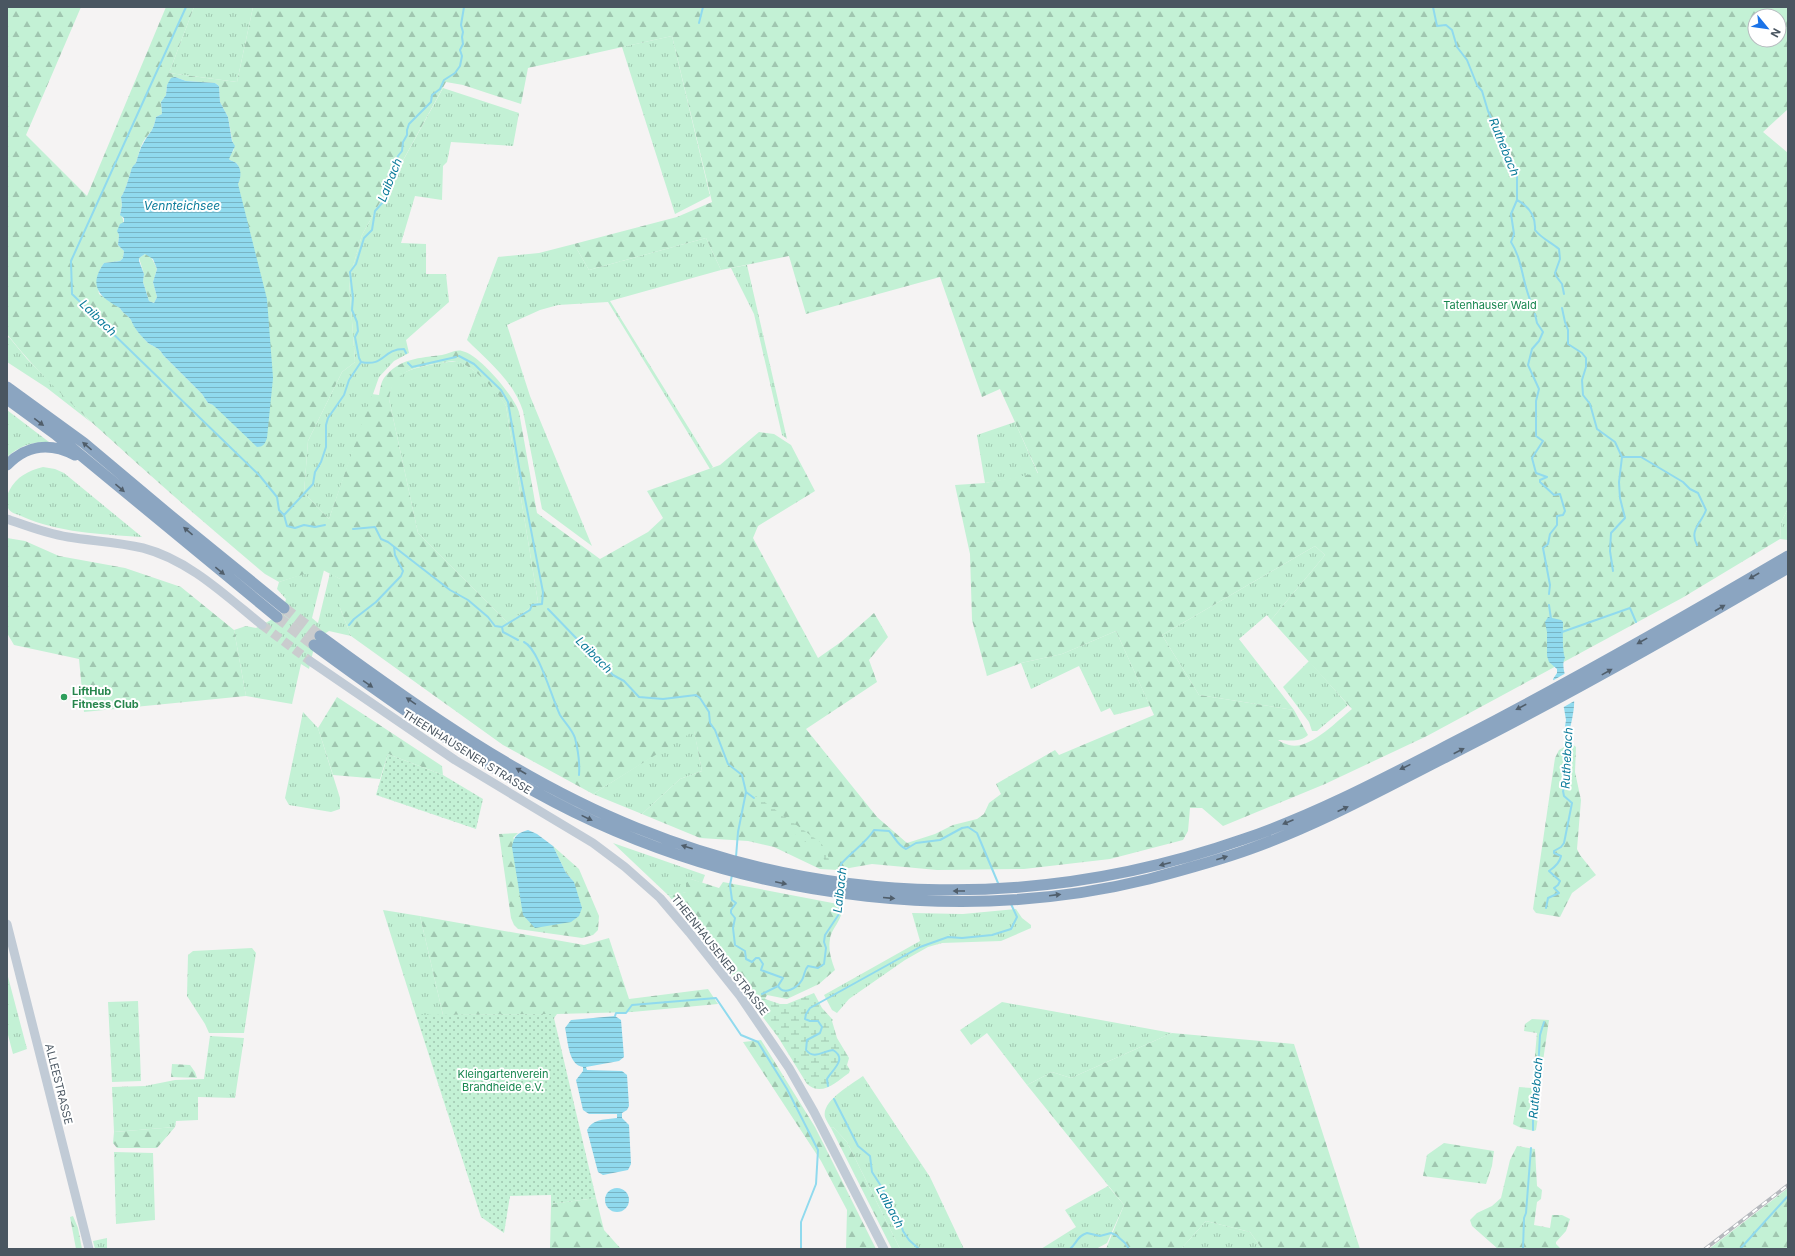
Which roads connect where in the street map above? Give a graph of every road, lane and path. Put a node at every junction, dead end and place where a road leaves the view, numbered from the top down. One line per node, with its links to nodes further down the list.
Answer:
1 (7, 387): 3 (highway, one-way to 1)
2 (7, 400): 3 (highway, one-way to 3)
3 (90, 463): 4 (highway)
4 (7, 466)
5 (7, 515): 7 (main road)
6 (7, 519): 7 (main road)
7 (31, 528): 10 (main road)
8 (1788, 556): 13 (highway, one-way to 13)
9 (1788, 568): 13 (highway, one-way to 9)
10 (262, 625)
11 (317, 641): 14 (highway)
12 (310, 661): 17 (main road, THEENHAUSENER STRASSE)
13 (1571, 686): 14 (highway, one-way to 14); 14 (highway, one-way to 13)
14 (851, 890)
15 (7, 924): 16 (main road, ALLEESTRASSE)
16 (89, 1249)
17 (884, 1249)

